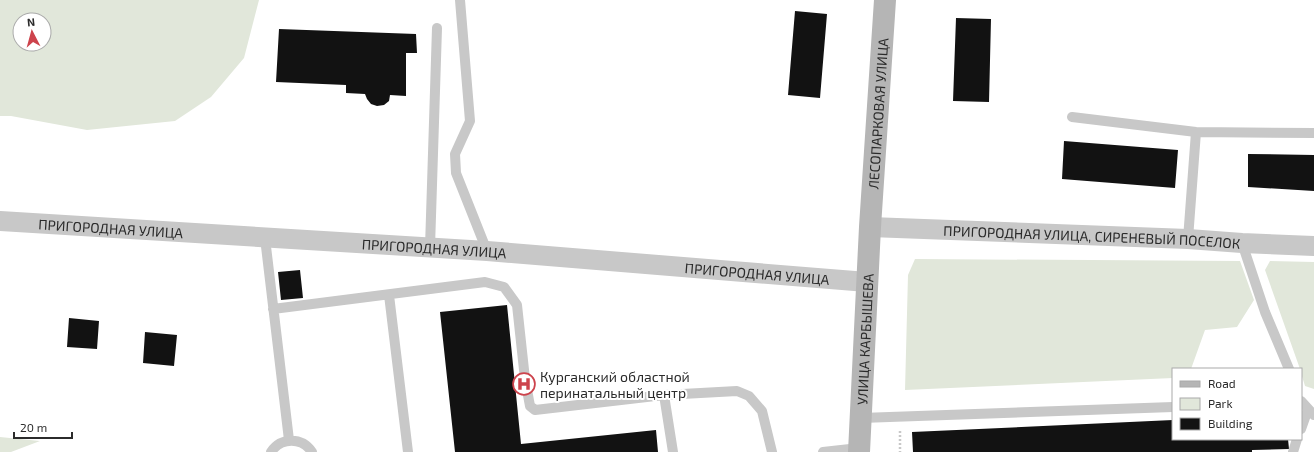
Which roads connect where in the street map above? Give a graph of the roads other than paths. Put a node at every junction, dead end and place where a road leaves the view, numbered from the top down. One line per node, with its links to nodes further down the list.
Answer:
1 (460, 0): 14 (lane)
2 (884, 0): 8 (main road, ЛЕСОПАРКОВАЯ УЛИЦА)
3 (437, 28): 13 (lane)
4 (1072, 118): 5 (lane)
5 (1196, 132): 6 (lane); 10 (lane)
6 (1314, 133)
7 (0, 221): 9 (street, ПРИГОРОДНАЯ УЛИЦА)
8 (870, 227): 10 (street, ПРИГОРОДНАЯ УЛИЦА, СИРЕНЕВЫЙ ПОСЕЛОК); 15 (main road, УЛИЦА КАРБЫШЕВА)
9 (265, 238): 13 (street, ПРИГОРОДНАЯ УЛИЦА); 17 (lane)
10 (1188, 239): 11 (street, ПРИГОРОДНАЯ УЛИЦА, СИРЕНЕВЫЙ ПОСЕЛОК)
11 (1242, 243): 12 (street, ПРИГОРОДНАЯ УЛИЦА, СИРЕНЕВЫЙ ПОСЕЛОК); 18 (lane)
12 (1314, 246)
13 (430, 247): 14 (street, ПРИГОРОДНАЯ УЛИЦА)
14 (487, 251): 15 (street, ПРИГОРОДНАЯ УЛИЦА)
15 (868, 282): 23 (main road, УЛИЦА КАРБЫШЕВА)
16 (389, 295): 17 (lane); 19 (lane); 30 (lane)
17 (273, 309): 25 (lane)
18 (1289, 368)
19 (664, 395): 31 (lane); 32 (lane)
20 (1302, 402): 22 (lane)
21 (1172, 407): 23 (lane)
22 (1311, 412): 24 (lane)
23 (861, 418): 27 (main road, УЛИЦА КАРБЫШЕВА)
24 (1302, 427)
25 (289, 440): 28 (lane); 29 (lane)
26 (1297, 440): 34 (lane)
27 (859, 450): 33 (lane)
28 (271, 452)
29 (312, 452)
30 (408, 452)
31 (673, 452)
32 (772, 452)
33 (823, 452)
34 (1293, 452)

